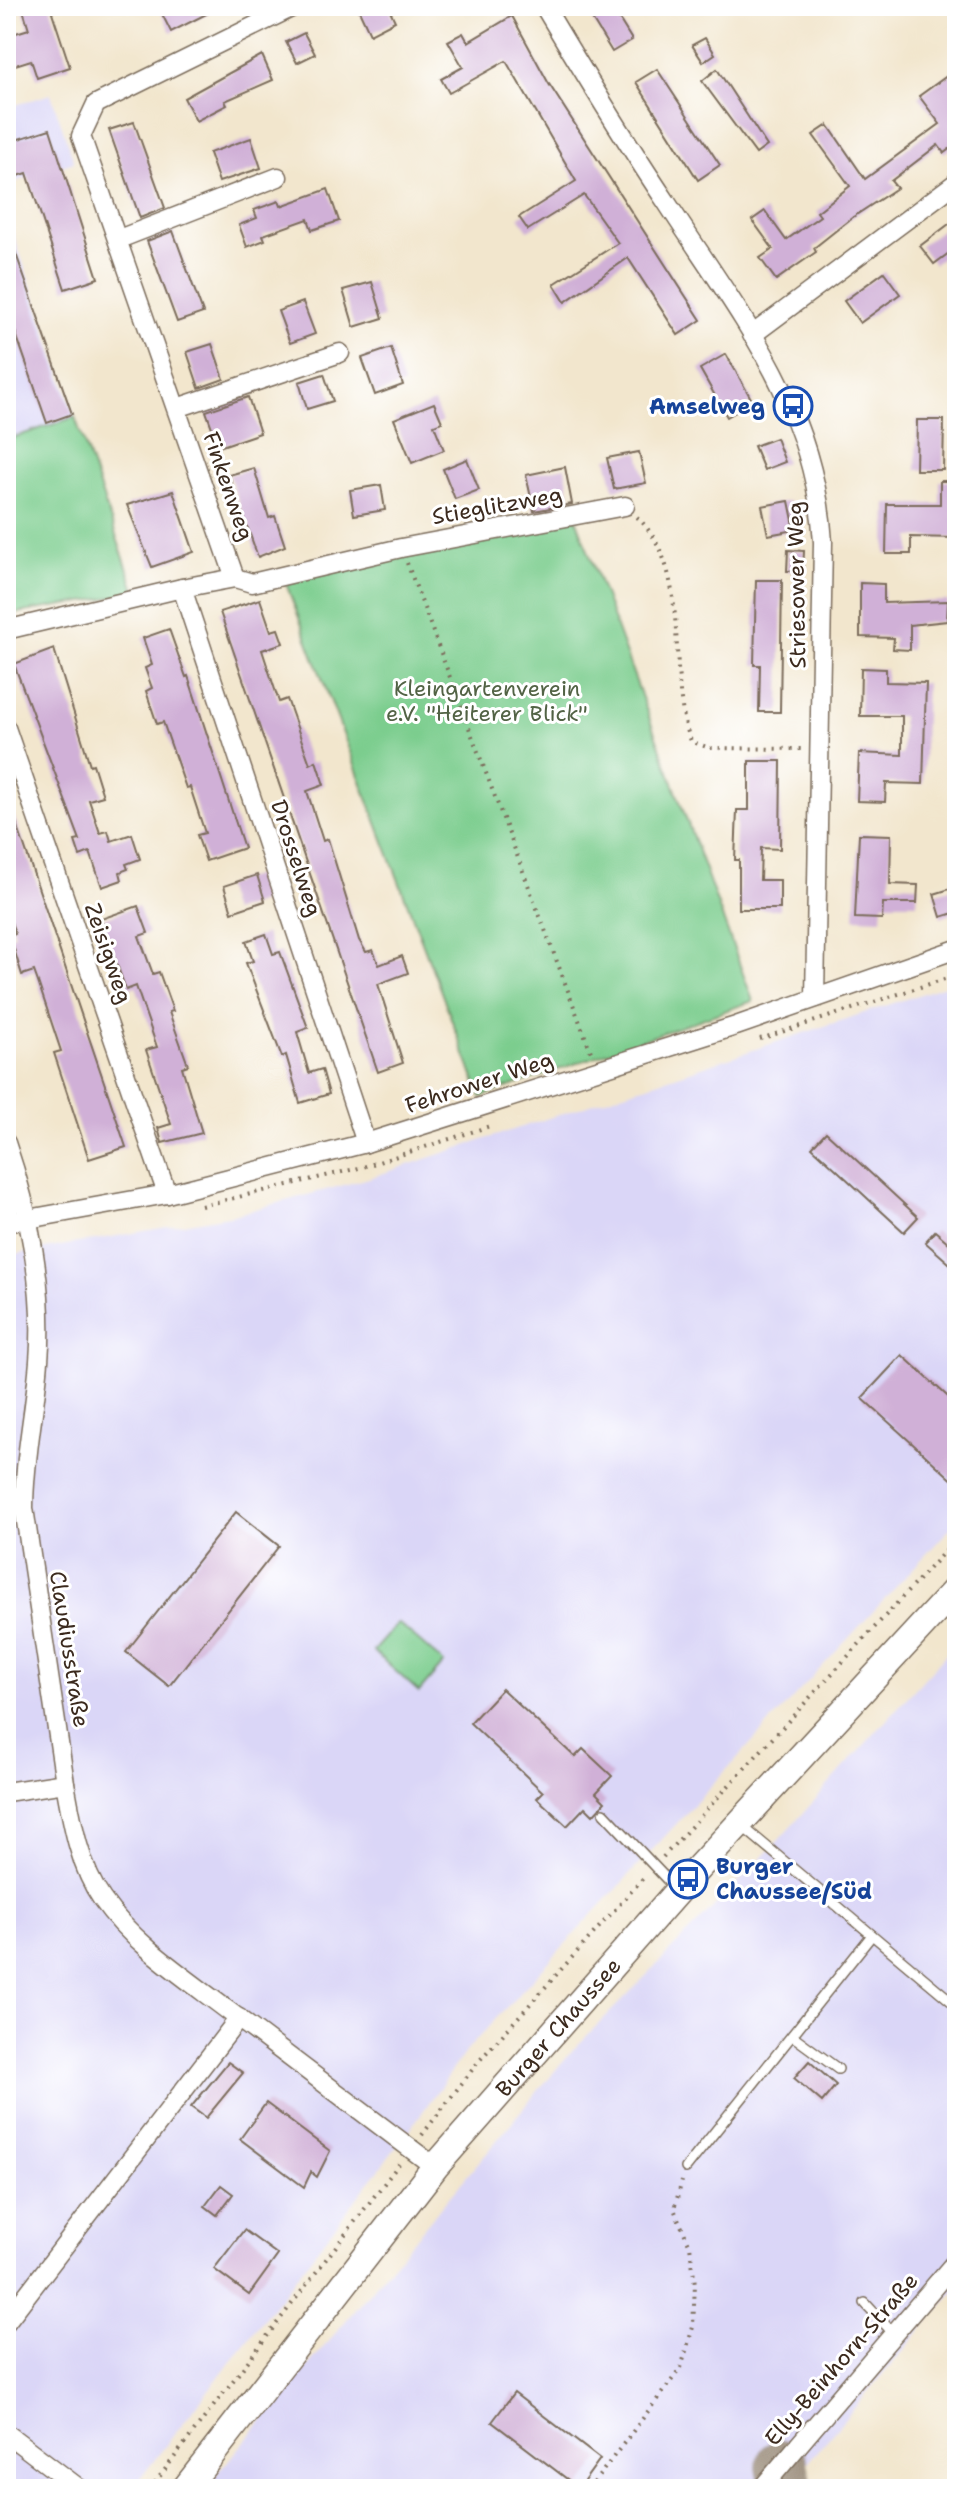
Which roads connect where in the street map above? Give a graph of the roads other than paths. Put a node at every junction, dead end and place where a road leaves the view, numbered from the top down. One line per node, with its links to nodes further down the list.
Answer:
1 (295, 6): 5 (street, Finkenweg)
2 (544, 6): 6 (street, Striesower Weg)
3 (278, 177): 5 (street)
4 (957, 182): 6 (street)
5 (119, 239): 8 (street, Finkenweg)
6 (752, 335): 15 (street, Striesower Weg)
7 (340, 353): 8 (street)
8 (177, 408): 10 (street, Finkenweg)
9 (625, 506): 10 (street, Stieglitzweg)
10 (235, 578): 11 (street, Stieglitzweg)
11 (182, 588): 12 (street, Stieglitzweg); 17 (street, Drosselweg)
12 (6, 630)
13 (6, 728): 18 (street, Zeisigweg)
14 (957, 949): 15 (street, Fehrower Weg)
15 (815, 998): 17 (street, Fehrower Weg)
16 (6, 1143): 19 (street, Claudiusstraße)
17 (366, 1143): 18 (street, Fehrower Weg)
18 (167, 1194): 19 (street, Fehrower Weg)
19 (25, 1219): 20 (street, Fehrower Weg); 22 (street, Claudiusstraße)
20 (6, 1223)
21 (957, 1588): 25 (main road, Burger Chaussee)
22 (65, 1783): 23 (street); 29 (street, Claudiusstraße)
23 (6, 1792)
24 (604, 1813): 26 (lane)
25 (739, 1824): 26 (main road, Burger Chaussee); 27 (lane)
26 (678, 1891): 32 (main road, Burger Chaussee)
27 (872, 1935): 28 (lane); 30 (lane)
28 (957, 2006)
29 (239, 2018): 32 (street, Claudiusstraße); 36 (street)
30 (793, 2036): 31 (lane); 33 (lane)
31 (838, 2069)
32 (435, 2167): 40 (main road, Burger Chaussee)
33 (686, 2168)
34 (957, 2260): 37 (street, Elly-Beinhorn-Straße)
35 (865, 2303): 37 (lane)
36 (6, 2322)
37 (894, 2334): 41 (street, Elly-Beinhorn-Straße)
38 (6, 2433): 39 (street)
39 (80, 2489)
40 (185, 2489)
41 (761, 2489)

